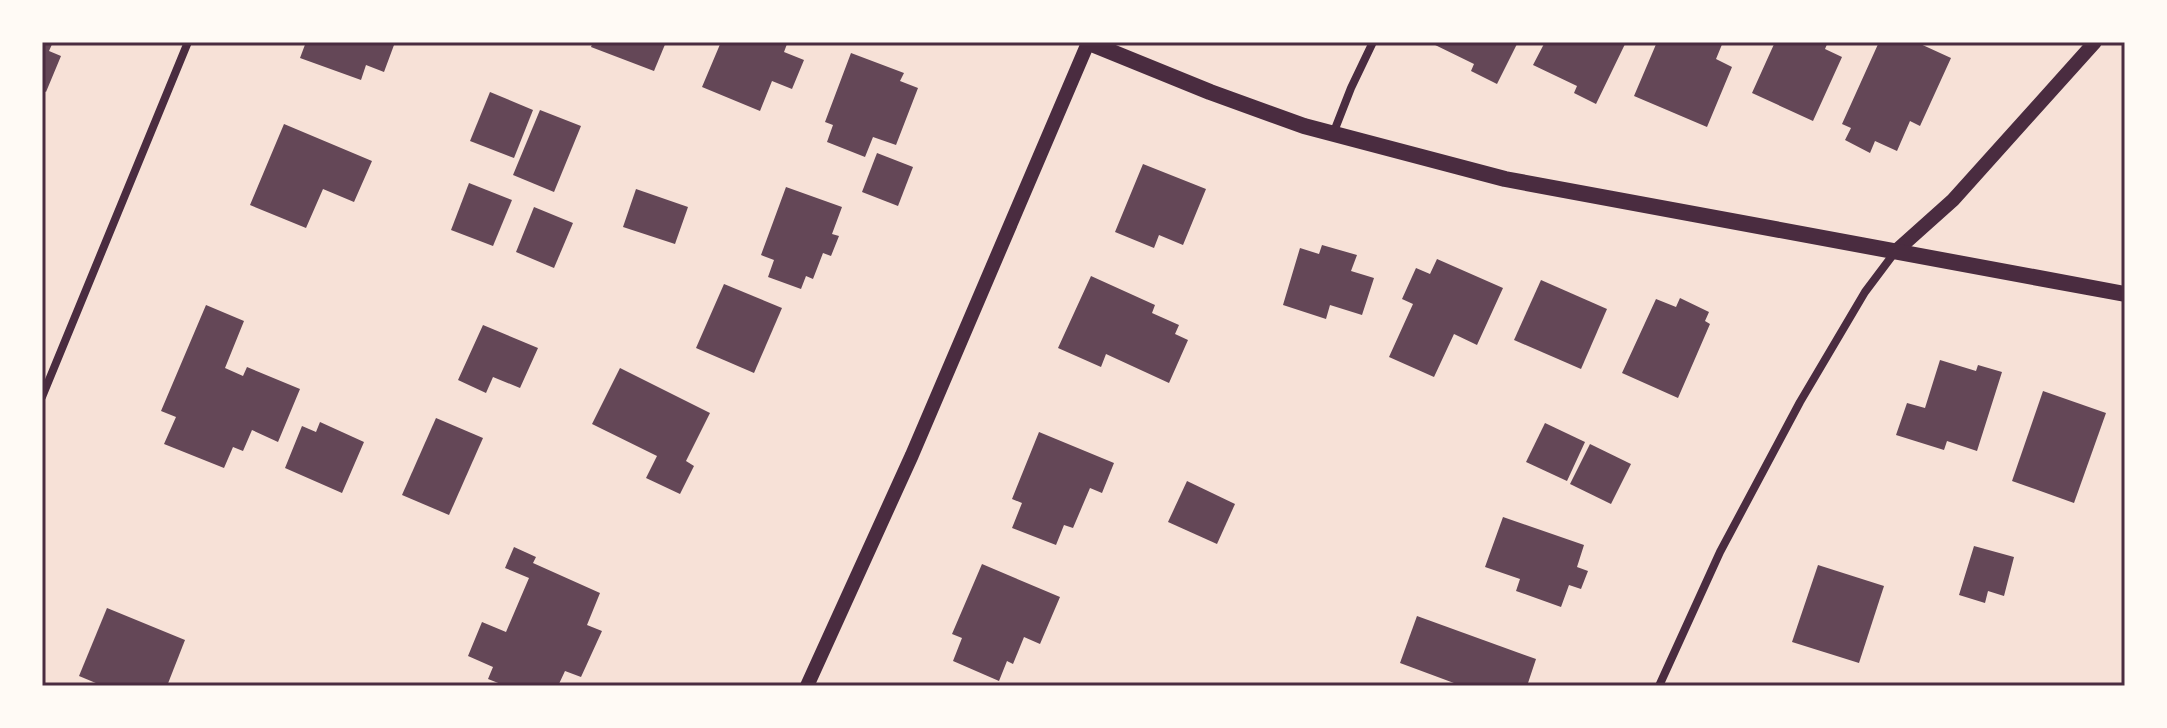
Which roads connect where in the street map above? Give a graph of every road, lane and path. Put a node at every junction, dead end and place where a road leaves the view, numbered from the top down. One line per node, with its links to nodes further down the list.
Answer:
1 (188, 42): 8 (street)
2 (1088, 42): 5 (main road); 9 (street)
3 (1373, 42): 5 (street)
4 (2095, 42): 6 (street)
5 (1333, 135): 6 (main road)
6 (1896, 251): 7 (main road); 10 (street)
7 (2125, 294)
8 (42, 397)
9 (807, 686)
10 (1659, 686)

